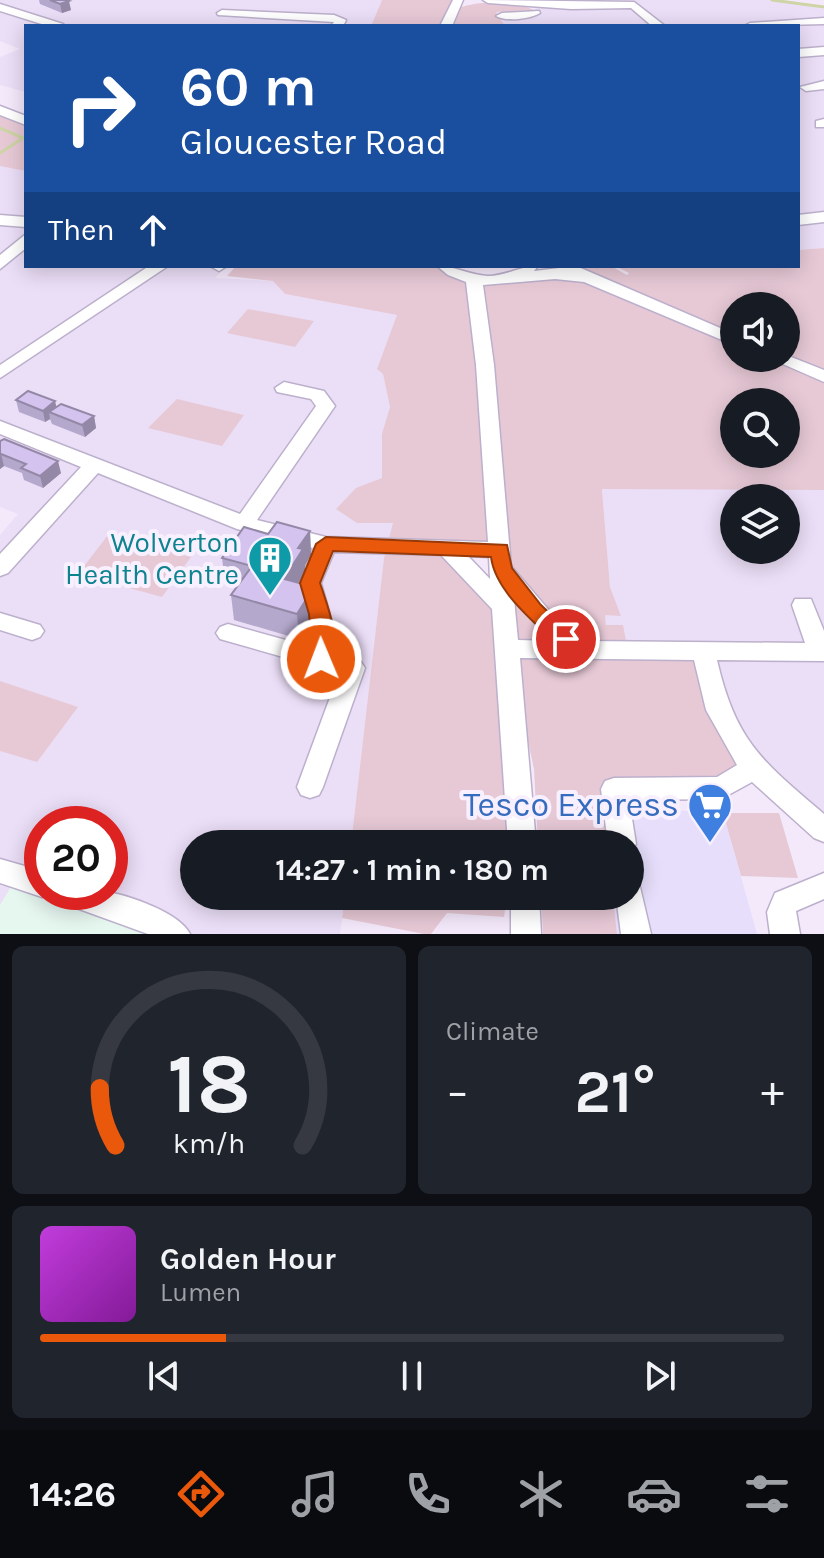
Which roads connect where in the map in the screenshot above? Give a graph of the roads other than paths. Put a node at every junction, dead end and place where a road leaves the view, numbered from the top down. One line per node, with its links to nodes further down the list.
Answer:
1 (231, 0): 9 (street)
2 (458, 0): 17 (street)
3 (492, 0): 6 (street)
4 (588, 3): 5 (street); 6 (street)
5 (634, 3): 18 (street)
6 (544, 4): 11 (street)
7 (0, 7): 15 (street)
8 (347, 7): 14 (street)
9 (222, 13): 12 (street); 16 (street)
10 (306, 16): 12 (street); 14 (street)
11 (502, 16)
12 (268, 17)
13 (824, 21): 19 (street)
14 (338, 23)
15 (53, 24)
16 (214, 24)
17 (447, 24)
18 (657, 24)
19 (780, 24)
20 (824, 51): 21 (street)
21 (800, 53)
22 (824, 85): 23 (street)
23 (806, 87)
24 (0, 110): 25 (street)
25 (24, 120)
26 (824, 217): 28 (street)
27 (0, 220): 29 (street)
28 (800, 220)
29 (24, 222)
30 (24, 241): 31 (street)
31 (0, 264)
32 (157, 268): 41 (street)
33 (449, 268): 37 (street)
34 (527, 268): 36 (street)
35 (566, 268): 38 (street)
36 (513, 277): 37 (street); 38 (street)
37 (474, 279): 49 (street)
38 (587, 279): 39 (street)
39 (720, 334)
40 (800, 367): 42 (street)
41 (0, 373)
42 (821, 375)
43 (284, 388): 46 (street)
44 (0, 427): 45 (street)
45 (94, 465): 46 (street); 50 (street)
46 (244, 524): 47 (street)
47 (326, 544): 48 (street); 60 (street)
48 (448, 549): 49 (street); 52 (street)
49 (501, 560): 52 (street); 58 (street)
50 (0, 568)
51 (803, 605): 59 (street)
52 (505, 608): 56 (street)
53 (0, 621): 54 (street)
54 (32, 631)
55 (228, 633): 60 (street)
56 (508, 649): 58 (street); 63 (street)
57 (703, 649): 58 (street); 59 (street); 61 (street)
58 (581, 650)
59 (822, 652)
60 (321, 659): 62 (street)
61 (753, 768): 64 (street); 65 (street)
62 (310, 787)
63 (521, 830)
64 (620, 830)
65 (824, 830)
66 (824, 886): 73 (street)
67 (122, 910): 70 (street)
68 (525, 910): 71 (street)
69 (632, 910): 72 (street)
70 (175, 934)
71 (526, 934)
72 (636, 934)
73 (785, 934)

